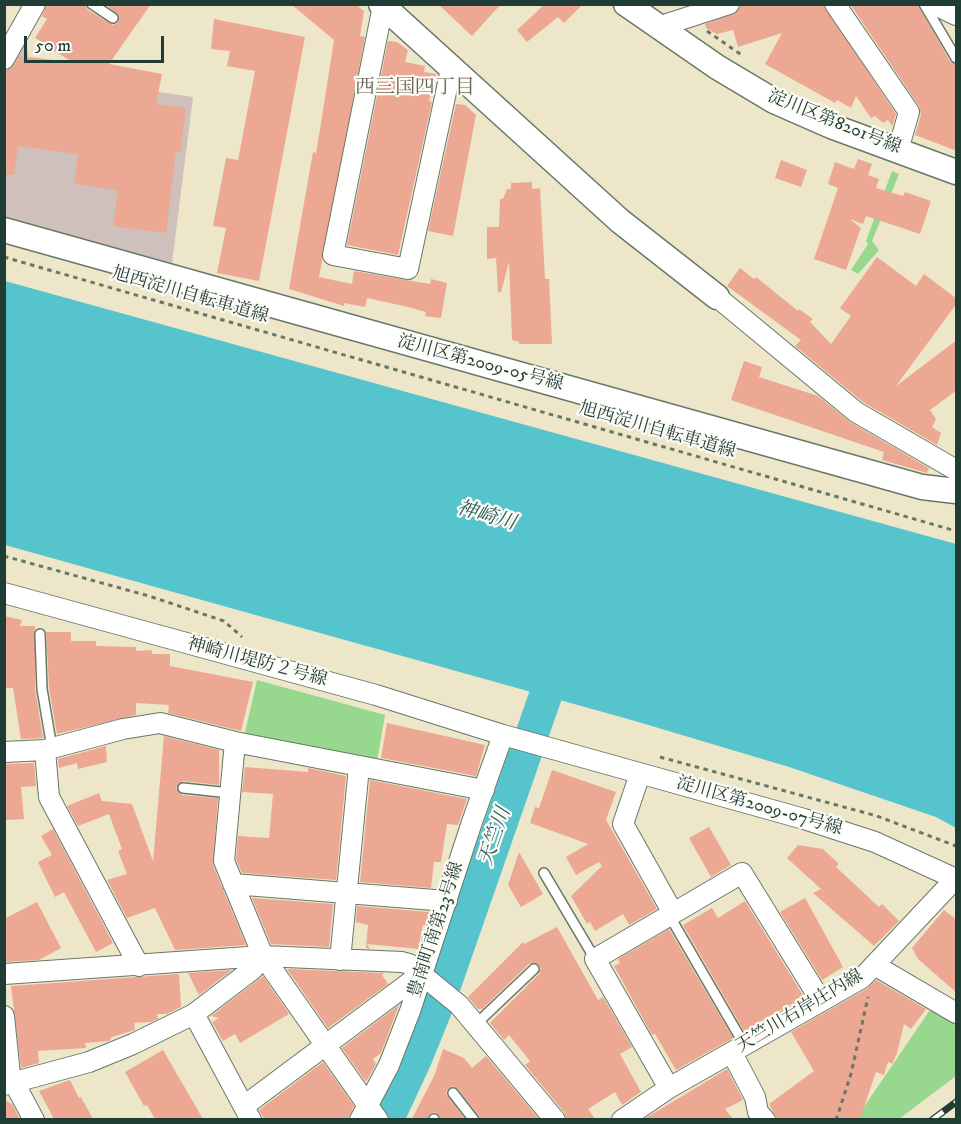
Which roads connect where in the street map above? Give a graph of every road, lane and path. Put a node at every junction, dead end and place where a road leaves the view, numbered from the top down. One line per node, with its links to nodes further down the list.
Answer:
1 (35, 4): 15 (street)
2 (92, 4): 10 (lane)
3 (626, 4): 12 (street, 淀川区第8201号線)
4 (729, 4): 11 (street)
5 (835, 4): 17 (street)
6 (924, 4): 14 (lane)
7 (933, 4): 9 (street)
8 (382, 5): 16 (street); 16 (street)
9 (957, 15)
10 (113, 18)
11 (687, 18): 12 (street); 13 (path)
12 (658, 27): 17 (street, 淀川区第8201号線)
13 (744, 56)
14 (957, 58)
15 (4, 59)
16 (452, 69): 21 (street)
17 (898, 150): 18 (street, 淀川区第8201号線)
18 (957, 172)
19 (4, 230): 23 (street, 淀川区第2009-05号線)
20 (4, 257): 24 (path, 旭西淀川自転車道線)
21 (717, 297): 22 (street)
22 (957, 470)
23 (957, 491)
24 (957, 531)
25 (4, 556): 28 (path)
26 (4, 593): 29 (street, 神崎川堤防２号線)
27 (40, 634): 31 (lane)
28 (250, 640)
29 (506, 736): 32 (street, 神崎川堤防２号線); 37 (street, 豊南町南第23号線)
30 (235, 742): 31 (street); 34 (street); 38 (street)
31 (48, 749): 33 (street); 48 (street)
32 (556, 751): 35 (street, 淀川区第2009-07号線)
33 (4, 752)
34 (359, 767): 37 (street); 42 (street)
35 (640, 774): 40 (street, 淀川区第2009-07号線); 44 (street)
36 (183, 788): 38 (lane)
37 (484, 789): 43 (street, 豊南町南第23号線)
38 (230, 793): 41 (street)
39 (544, 873): 46 (lane)
40 (956, 879): 49 (street, 天竺川右岸庄内線)
41 (233, 884): 42 (street); 45 (street)
42 (346, 891): 43 (street); 47 (street)
43 (447, 901): 52 (street, 豊南町南第23号線)
44 (671, 914): 46 (street); 53 (street); 59 (lane)
45 (263, 956): 47 (street); 48 (street); 55 (street); 58 (street)
46 (595, 959): 61 (street)
47 (340, 960): 52 (street)
48 (139, 966): 51 (street)
49 (876, 966): 53 (street, 天竺川右岸庄内線); 54 (street); 70 (path)
50 (534, 969): 57 (lane)
51 (4, 974)
52 (424, 976): 57 (street); 58 (street); 64 (street, 豊南町南第23号線)
53 (821, 1001): 59 (street, 天竺川右岸庄内線)
54 (957, 1013)
55 (194, 1014): 60 (street); 63 (street)
56 (4, 1016): 60 (street)
57 (475, 1025): 67 (street)
58 (326, 1045): 63 (street); 64 (street)
59 (738, 1049): 61 (street, 天竺川右岸庄内線); 69 (street)
60 (10, 1084): 65 (street)
61 (669, 1088): 68 (street, 天竺川右岸庄内線)
62 (453, 1093): 66 (lane)
63 (248, 1113)
64 (369, 1114)
65 (34, 1119)
66 (474, 1119)
67 (555, 1119)
68 (622, 1119)
69 (765, 1119)
70 (836, 1119)

